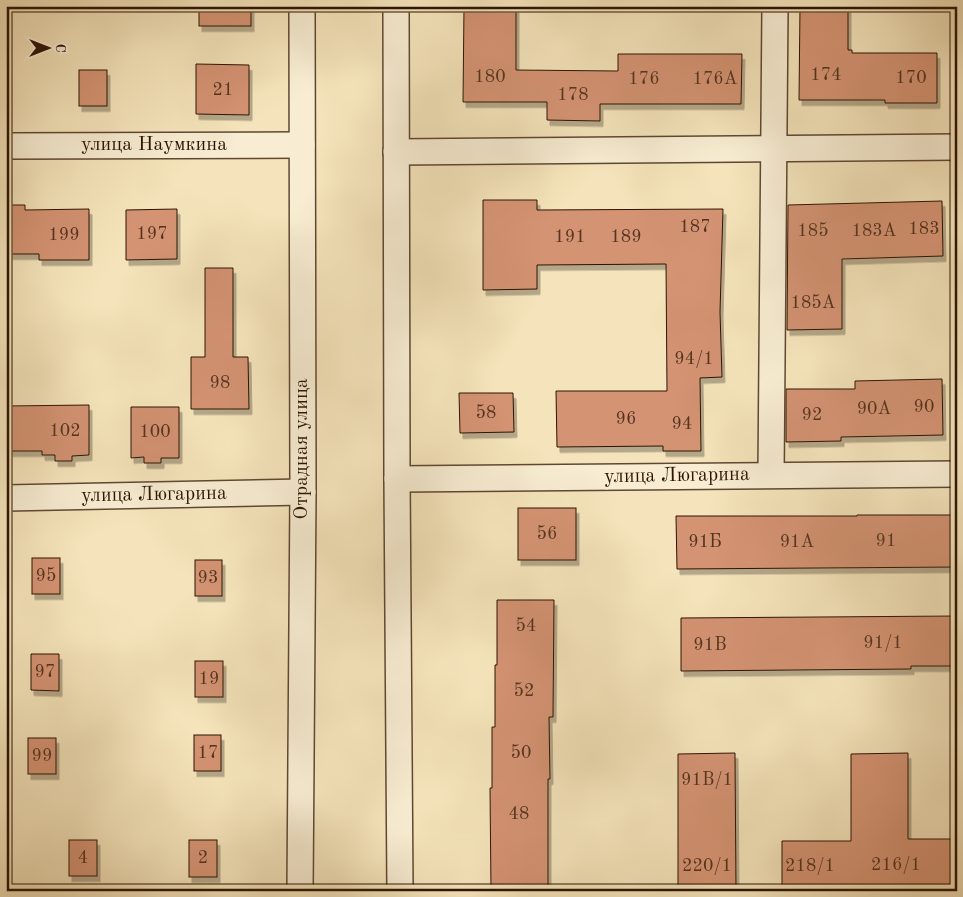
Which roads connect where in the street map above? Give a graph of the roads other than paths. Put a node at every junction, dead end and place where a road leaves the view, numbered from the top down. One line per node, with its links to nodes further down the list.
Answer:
1 (302, 6): 4 (street, Отрадная улица)
2 (396, 6): 8 (street)
3 (776, 6): 7 (street)
4 (302, 145): 5 (street, улица Наумкина); 12 (street, Отрадная улица)
5 (6, 146)
6 (957, 147): 7 (street)
7 (773, 149): 8 (street); 10 (street)
8 (396, 152): 11 (street)
9 (957, 474): 10 (street, улица Люгарина)
10 (771, 475): 11 (street, улица Люгарина)
11 (397, 479): 15 (street)
12 (302, 492): 13 (street, улица Люгарина); 14 (street, Отрадная улица)
13 (6, 498)
14 (300, 891)
15 (400, 891)

